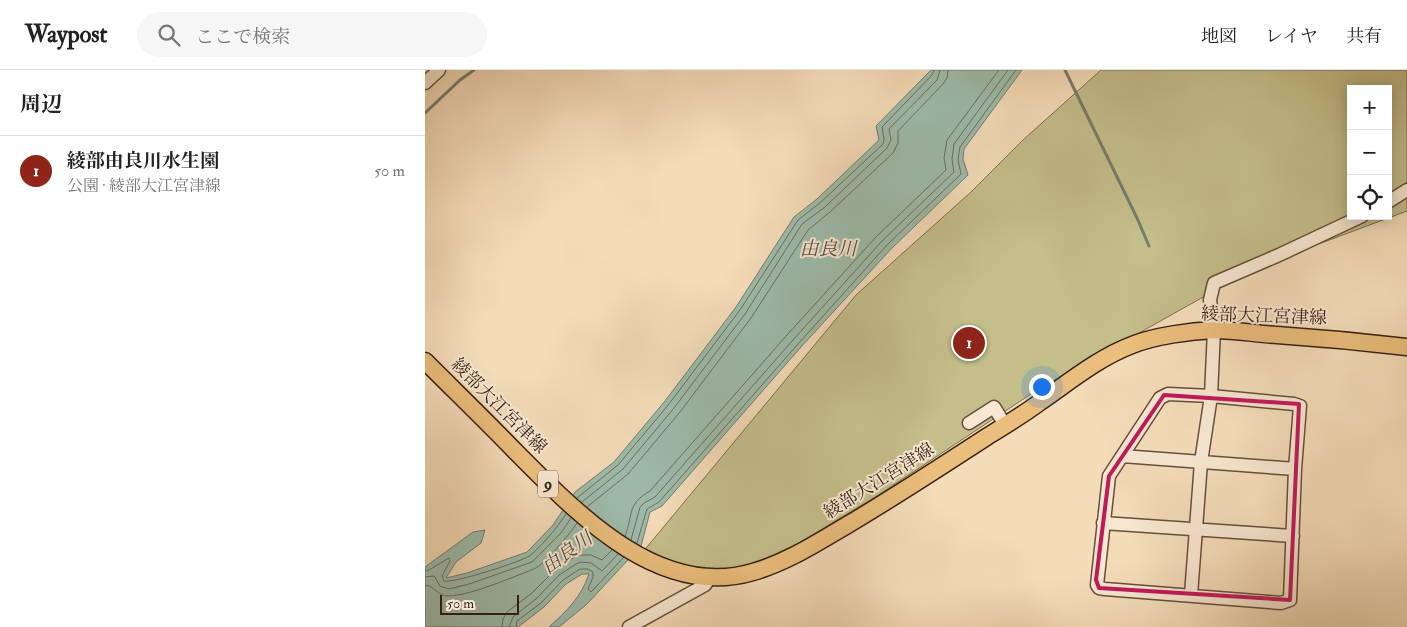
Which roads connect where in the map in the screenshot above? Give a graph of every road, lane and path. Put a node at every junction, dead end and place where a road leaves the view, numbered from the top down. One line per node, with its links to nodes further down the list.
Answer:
1 (439, 70): 2 (street)
2 (425, 83)
3 (1407, 190): 4 (street)
4 (1392, 199)
5 (1354, 220): 6 (street)
6 (1214, 330): 7 (main road, 綾部大江宮津線 / 9); 9 (street); 11 (main road, 綾部大江宮津線 / 9)
7 (1407, 346)
8 (425, 361): 18 (main road, 綾部大江宮津線 / 9)
9 (1211, 396): 12 (street); 13 (street); 14 (street)
10 (969, 424): 11 (street)
11 (1005, 425): 18 (main road, 綾部大江宮津線 / 9)
12 (1122, 456): 13 (street); 15 (street)
13 (1201, 462): 14 (street); 16 (street)
14 (1295, 469): 17 (street)
15 (1103, 523): 16 (street); 19 (street)
16 (1196, 529): 17 (street); 19 (street)
17 (1293, 536): 19 (street)
18 (711, 576): 20 (street)
19 (1191, 595)
20 (629, 627)

